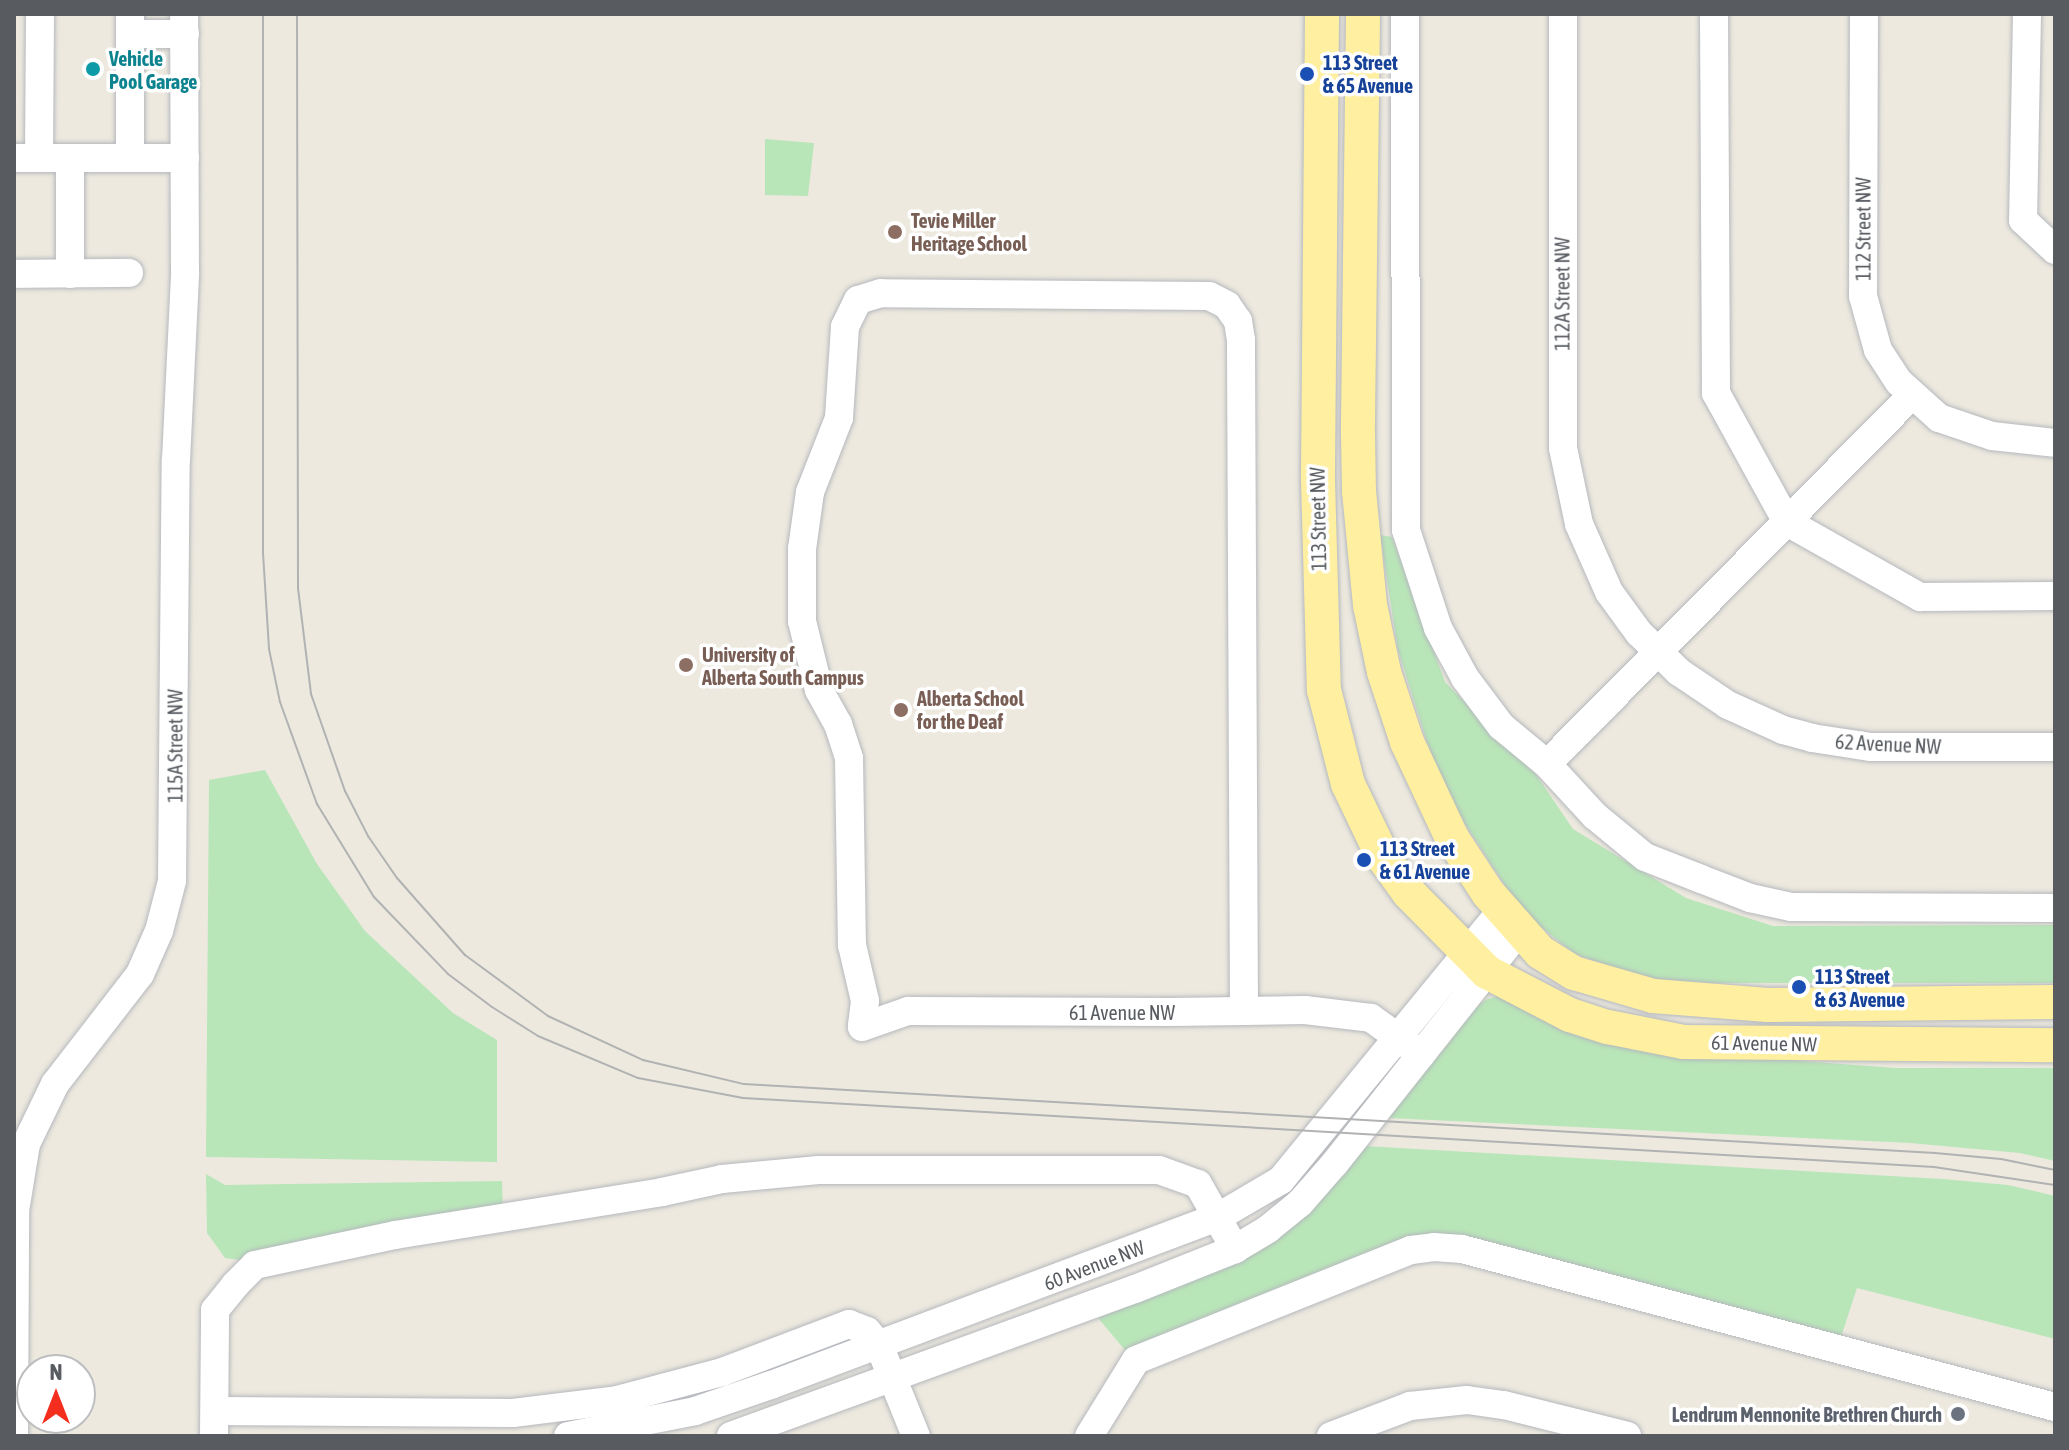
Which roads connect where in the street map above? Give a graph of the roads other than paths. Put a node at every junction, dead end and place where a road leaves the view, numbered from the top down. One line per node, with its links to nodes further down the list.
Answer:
1 (40, 14): 11 (street)
2 (1322, 14): 29 (main road, 113 Street NW)
3 (1363, 14): 28 (main road, 113 Street NW)
4 (1405, 14): 26 (street)
5 (1563, 14): 22 (street, 112A Street NW)
6 (1714, 14): 21 (street)
7 (1864, 14): 19 (street, 112 Street NW)
8 (2027, 14): 15 (street)
9 (130, 24): 10 (street); 13 (street)
10 (184, 24): 14 (street, 115A Street NW)
11 (26, 158): 12 (street)
12 (70, 158): 13 (street); 18 (street)
13 (130, 158): 14 (street)
14 (185, 158): 40 (street, 115A Street NW)
15 (2055, 250)
16 (129, 273): 18 (street)
17 (14, 274): 18 (street)
18 (70, 274)
19 (1911, 396): 20 (street, 112 Street NW); 21 (street)
20 (2055, 443)
21 (1787, 522): 23 (street); 24 (street)
22 (1597, 569): 24 (street, 62 Avenue NW)
23 (2055, 596)
24 (1657, 651): 25 (street, 62 Avenue NW); 26 (street)
25 (2055, 747)
26 (1547, 764): 27 (street)
27 (2055, 908)
28 (1510, 920): 29 (street, 60 Avenue NW); 30 (main road, 61 Avenue NW)
29 (1477, 962): 32 (main road, 61 Avenue NW); 33 (street, 60 Avenue NW)
30 (2055, 1002)
31 (1244, 1011): 31 (street, 61 Avenue NW); 33 (street, 61 Avenue NW)
32 (2055, 1045)
33 (1411, 1046): 34 (street, 60 Avenue NW); 35 (street, 60 Avenue NW)
34 (1218, 1217): 35 (street); 36 (street, 60 Avenue NW); 39 (street)
35 (1235, 1249): 37 (street, 60 Avenue NW)
36 (879, 1345): 37 (street); 39 (street); 41 (street, 60 Avenue NW)
37 (893, 1378): 42 (street, 60 Avenue NW); 43 (street)
38 (2055, 1407): 44 (street)
39 (214, 1424)
40 (14, 1436)
41 (568, 1436)
42 (731, 1436)
43 (916, 1436)
44 (1089, 1436)
45 (1331, 1436): 46 (street)
46 (1627, 1436)

